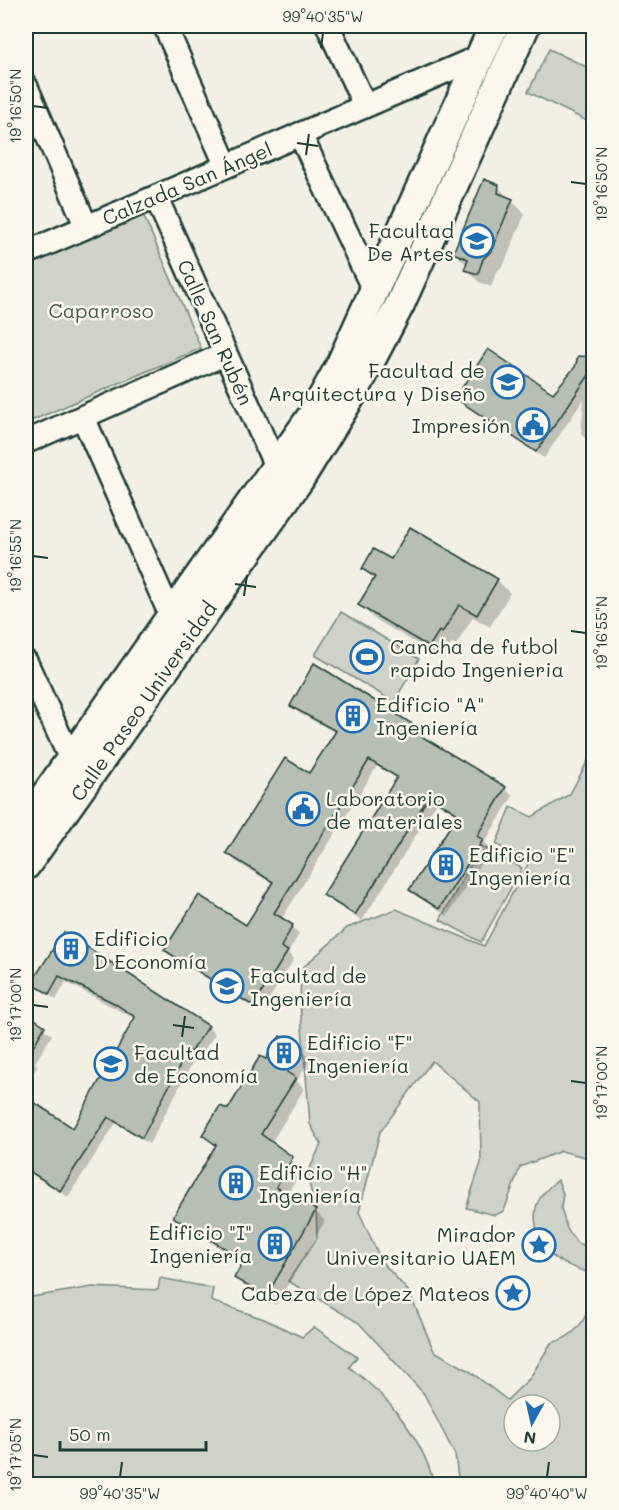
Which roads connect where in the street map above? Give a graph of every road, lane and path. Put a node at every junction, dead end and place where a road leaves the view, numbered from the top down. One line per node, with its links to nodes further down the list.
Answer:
1 (165, 26): 8 (street)
2 (328, 26): 6 (street)
3 (525, 26): 21 (street, Calle Paseo Universidad)
4 (488, 35): 6 (street, Calzada San Ángel); 16 (street, Calle Paseo Universidad)
5 (26, 86): 10 (street)
6 (365, 106): 7 (street, Calzada San Ángel)
7 (300, 134): 8 (street, Calzada San Ángel); 12 (street)
8 (226, 165): 9 (street, Calzada San Ángel)
9 (156, 197): 10 (street, Calzada San Ángel); 13 (street, Calle San Rubén)
10 (86, 226): 11 (street, Calzada San Ángel)
11 (26, 253)
12 (369, 280)
13 (225, 354): 14 (street); 16 (street, Calle San Rubén)
14 (83, 417): 15 (street); 17 (street)
15 (26, 442)
16 (276, 467): 17 (street, Calle Paseo Universidad)
17 (171, 616): 19 (street, Calle Paseo Universidad)
18 (26, 662): 19 (street)
19 (70, 758): 20 (street, Calle Paseo Universidad)
20 (26, 823)
21 (26, 865)

